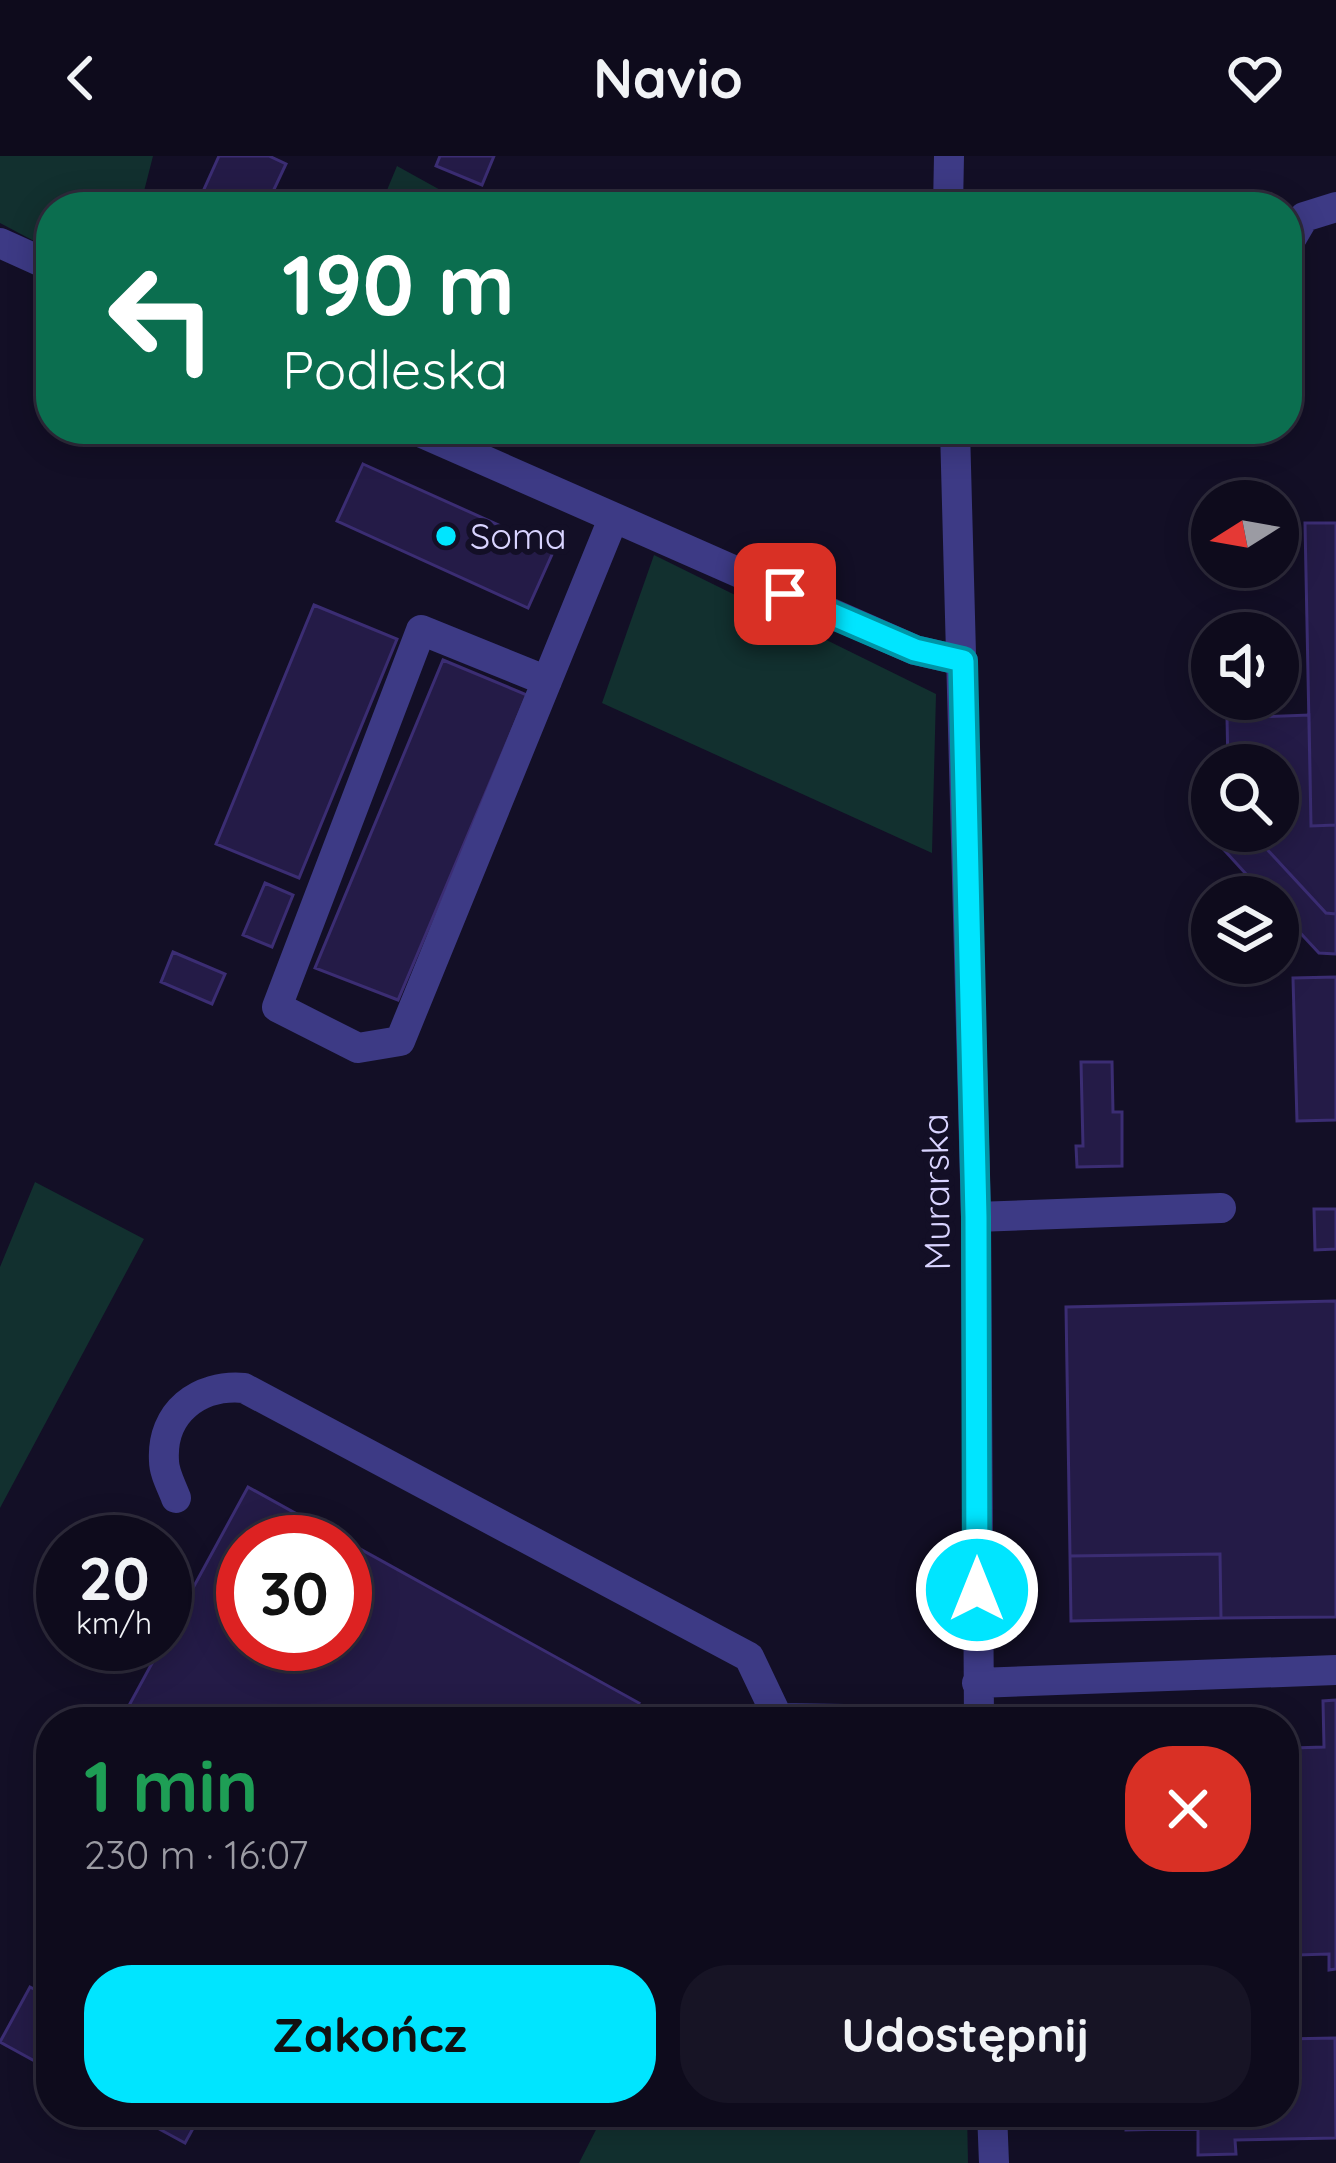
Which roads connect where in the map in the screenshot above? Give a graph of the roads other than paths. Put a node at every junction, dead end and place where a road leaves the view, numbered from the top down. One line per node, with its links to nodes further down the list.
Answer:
1 (949, 156): 2 (street)
2 (948, 192)
3 (1336, 207): 4 (street)
4 (1302, 220)
5 (0, 243): 6 (street)
6 (36, 259)
7 (446, 444): 9 (street)
8 (956, 444): 10 (street, Murarska)
9 (613, 519): 10 (street); 11 (street)
10 (963, 661): 13 (street, Murarska)
11 (547, 681): 11 (street)
12 (1221, 1208): 13 (street)
13 (976, 1217): 16 (street, Murarska)
14 (176, 1498): 17 (street)
15 (1336, 1670): 16 (street)
16 (977, 1683): 18 (street, Murarska)
17 (771, 1707)
18 (978, 1707)
19 (993, 2127): 20 (street)
20 (994, 2163)

